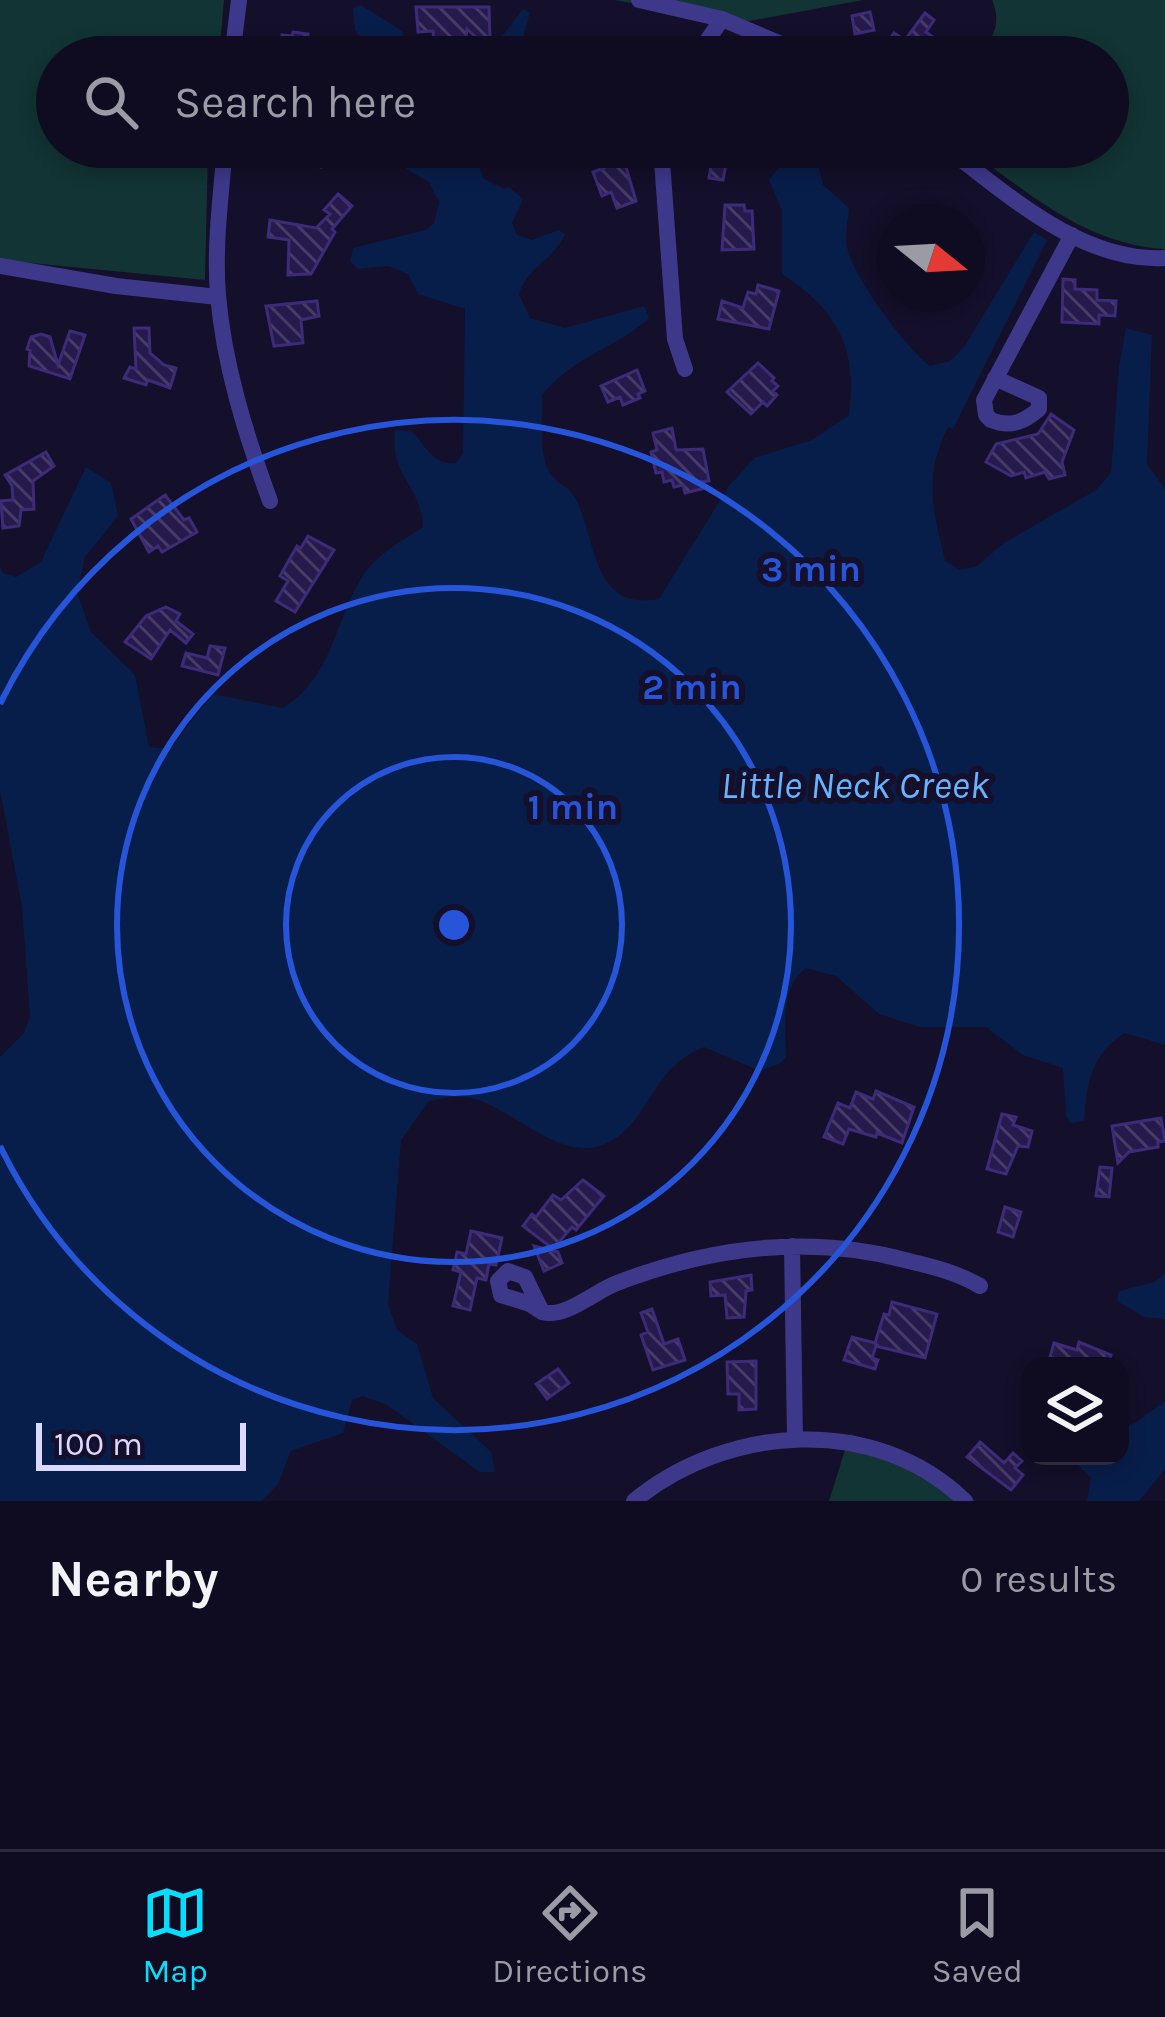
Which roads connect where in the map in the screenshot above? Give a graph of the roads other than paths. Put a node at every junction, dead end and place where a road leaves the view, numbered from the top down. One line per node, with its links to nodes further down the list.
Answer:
1 (239, 0): 4 (street)
2 (639, 0): 3 (street)
3 (722, 19): 5 (street); 6 (street)
4 (235, 36)
5 (710, 36)
6 (762, 36)
7 (224, 168): 13 (street)
8 (663, 168): 14 (street)
9 (973, 168): 10 (street)
10 (1072, 235): 11 (street); 15 (street)
11 (1165, 258)
12 (0, 266): 13 (street)
13 (218, 297): 16 (street)
14 (685, 369)
15 (995, 378)
16 (270, 501)
17 (792, 1246): 18 (street); 19 (street); 20 (street)
18 (980, 1286)
19 (542, 1312)
20 (795, 1439): 21 (street); 22 (street)
21 (634, 1501)
22 (965, 1501)

